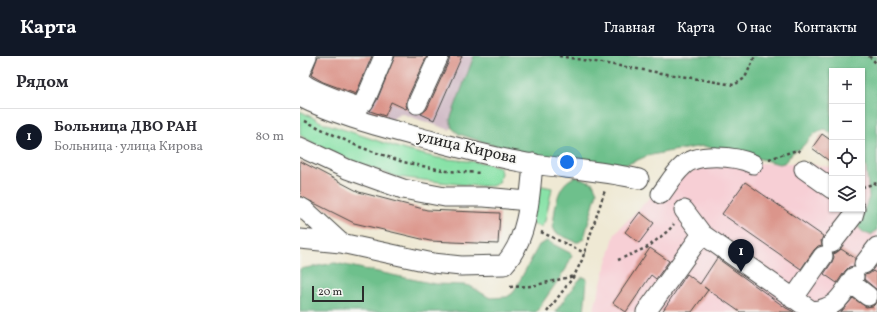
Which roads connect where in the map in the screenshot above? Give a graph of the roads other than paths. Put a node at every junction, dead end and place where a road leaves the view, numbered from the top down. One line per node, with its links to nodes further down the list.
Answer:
1 (307, 56): 4 (street)
2 (384, 56): 7 (street)
3 (439, 56): 8 (street)
4 (300, 72)
5 (300, 80): 7 (street)
6 (300, 97): 7 (street, улица Кирова)
7 (327, 102): 10 (street, улица Кирова)
8 (417, 104)
9 (300, 147): 16 (street)
10 (532, 164): 13 (street, улица Кирова); 16 (street)
11 (753, 164): 15 (street)
12 (804, 169): 14 (street)
13 (639, 179)
14 (829, 187)
15 (661, 194)
16 (528, 201): 22 (street)
17 (300, 207): 22 (street)
18 (684, 210): 20 (street)
19 (854, 212): 26 (street)
20 (702, 234): 26 (street); 27 (street)
21 (300, 239): 22 (street)
22 (341, 243)
23 (877, 247): 24 (street)
24 (856, 275): 25 (street); 26 (street)
25 (868, 296)
26 (794, 299)
27 (646, 312)

